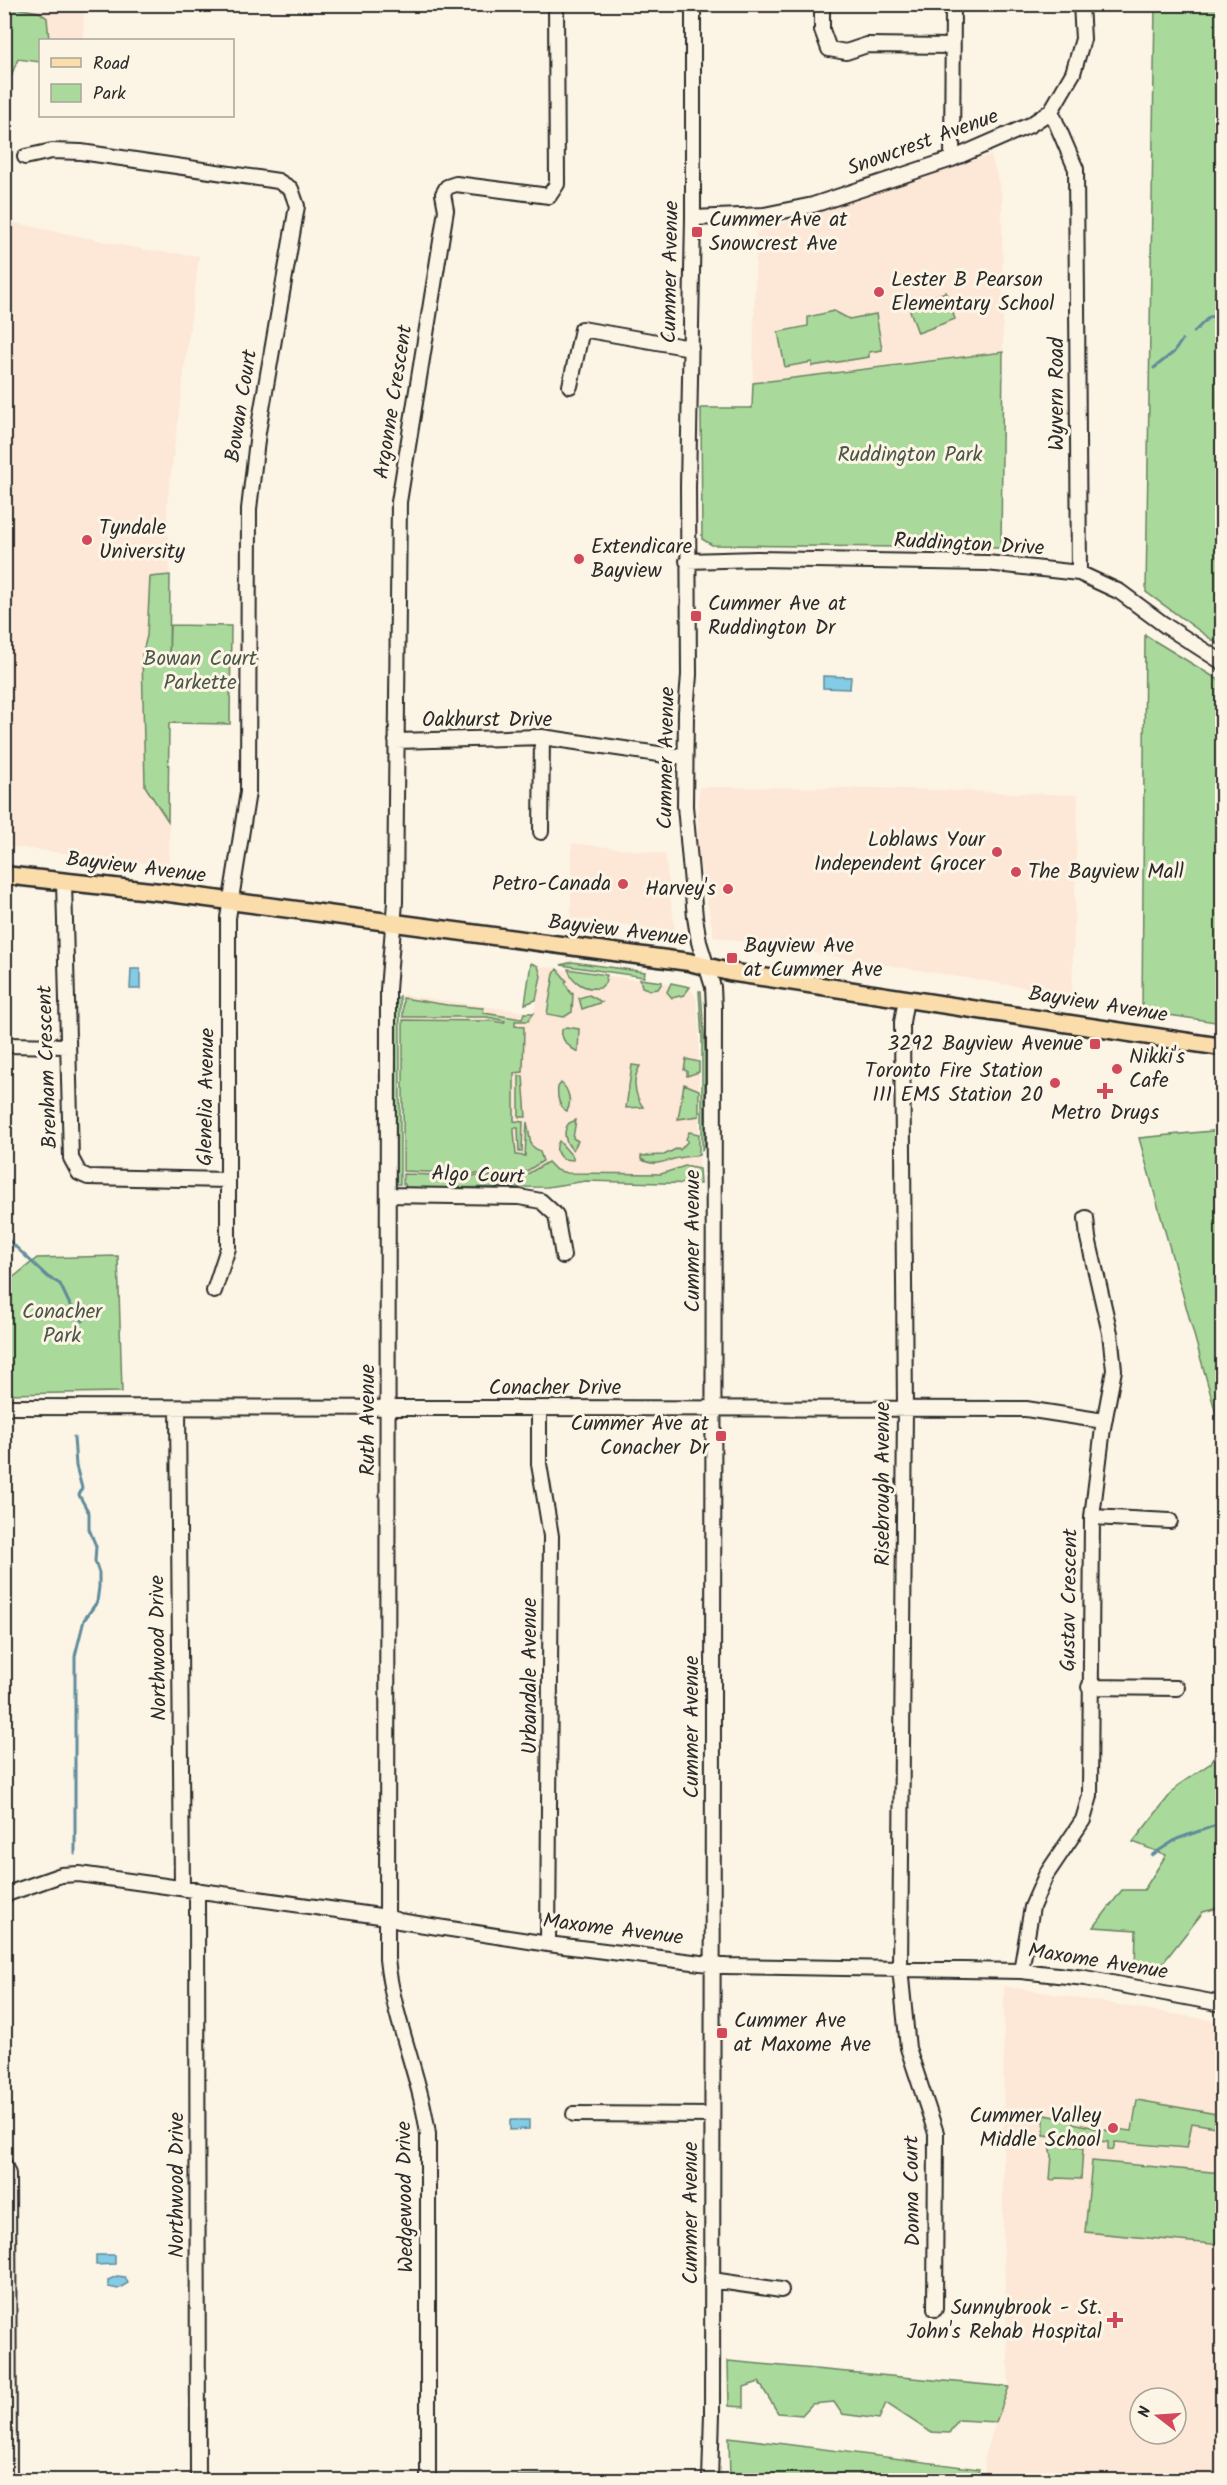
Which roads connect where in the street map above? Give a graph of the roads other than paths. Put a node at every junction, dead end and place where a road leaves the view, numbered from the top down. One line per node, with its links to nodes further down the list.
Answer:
1 (556, 4): 17 (street, Argonne Crescent)
2 (693, 4): 10 (street, Cummer Avenue)
3 (822, 4): 6 (street)
4 (952, 4): 6 (street)
5 (1081, 4): 7 (street, Snowcrest Avenue)
6 (952, 46): 9 (street)
7 (1051, 111): 9 (street, Snowcrest Avenue); 14 (street, Wyvern Road)
8 (25, 157): 22 (street, Bowan Court)
9 (951, 159): 10 (street, Snowcrest Avenue)
10 (693, 218): 11 (street, Cummer Avenue)
11 (691, 348): 12 (street); 13 (street, Cummer Avenue)
12 (570, 386)
13 (687, 561): 14 (street, Ruddington Drive); 18 (street, Cummer Avenue)
14 (1079, 573): 15 (street, Ruddington Drive)
15 (1222, 662)
16 (542, 738): 17 (street, Oakhurst Drive); 18 (street, Oakhurst Drive); 19 (street)
17 (396, 741): 23 (street, Argonne Crescent)
18 (685, 755): 24 (street, Cummer Avenue)
19 (541, 832)
20 (4, 875): 21 (main road, Bayview Avenue)
21 (64, 882): 22 (main road, Bayview Avenue); 27 (street, Brenham Crescent)
22 (231, 902): 23 (main road, Bayview Avenue); 29 (street, Glenelia Avenue)
23 (393, 924): 24 (main road, Bayview Avenue); 30 (street, Ruth Avenue)
24 (706, 965): 25 (main road, Bayview Avenue); 36 (street, Cummer Avenue)
25 (906, 999): 28 (main road, Bayview Avenue); 39 (street, Risebrough Avenue)
26 (4, 1045): 27 (street)
27 (68, 1046): 29 (street, Brenham Crescent)
28 (1222, 1047)
29 (227, 1180): 33 (street, Glenelia Avenue)
30 (388, 1195): 32 (street, Algo Court); 37 (street, Ruth Avenue)
31 (1086, 1218): 40 (street, Gustav Crescent)
32 (563, 1256)
33 (214, 1291)
34 (4, 1407): 35 (street, Conacher Drive)
35 (178, 1408): 37 (street, Conacher Drive); 45 (street, Northwood Drive)
36 (714, 1408): 38 (street, Conacher Drive); 39 (street, Conacher Drive); 50 (street, Cummer Avenue)
37 (389, 1409): 38 (street, Conacher Drive); 48 (street, Ruth Avenue)
38 (539, 1409): 49 (street, Urbandale Avenue)
39 (905, 1410): 40 (street, Conacher Drive); 51 (street, Risebrough Avenue)
40 (1104, 1421): 41 (street, Gustav Crescent)
41 (1092, 1517): 42 (street); 43 (street, Gustav Crescent)
42 (1170, 1521)
43 (1089, 1687): 44 (street); 52 (street, Gustav Crescent)
44 (1177, 1688)
45 (182, 1887): 46 (street, Maxome Avenue); 47 (street, Maxome Avenue)
46 (197, 1890): 48 (street, Maxome Avenue); 62 (street, Northwood Drive)
47 (4, 1895)
48 (387, 1917): 49 (street, Maxome Avenue); 63 (street, Wedgewood Drive)
49 (548, 1944): 50 (street, Maxome Avenue)
50 (712, 1964): 51 (street, Maxome Avenue); 55 (street, Cummer Avenue)
51 (900, 1968): 52 (street, Maxome Avenue); 59 (street, Donna Court)
52 (1021, 1971): 53 (street, Maxome Avenue)
53 (1222, 2004)
54 (574, 2114): 55 (street)
55 (712, 2115): 57 (street, Cummer Avenue)
56 (4, 2164): 60 (street)
57 (712, 2280): 58 (street); 64 (street, Cummer Avenue)
58 (782, 2290)
59 (935, 2308)
60 (6, 2335): 61 (street)
61 (9, 2481)
62 (198, 2481)
63 (428, 2481)
64 (711, 2481)

